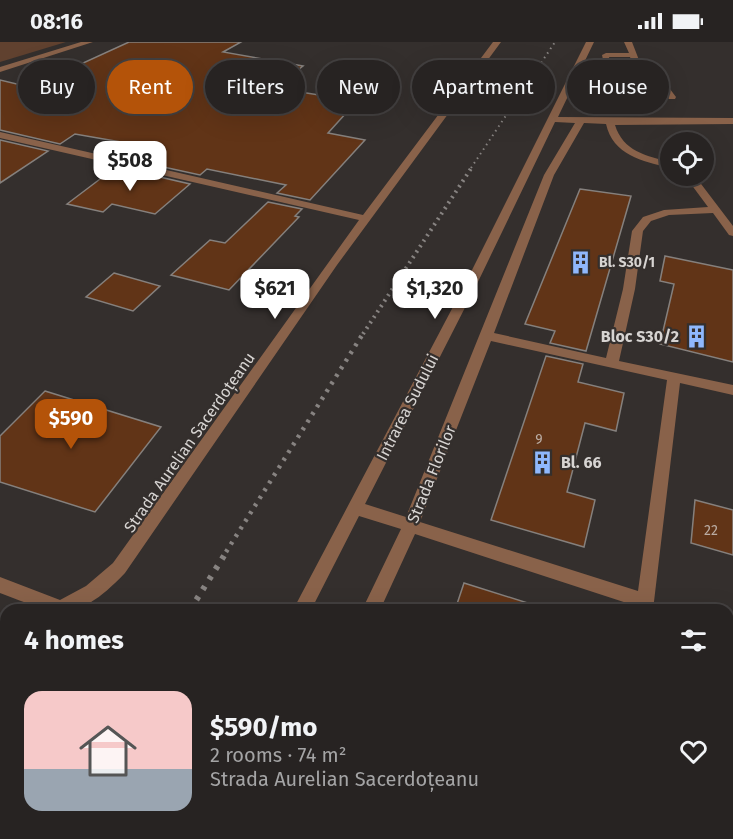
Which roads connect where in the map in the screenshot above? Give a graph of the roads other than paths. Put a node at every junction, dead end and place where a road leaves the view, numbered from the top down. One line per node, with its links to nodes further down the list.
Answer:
1 (89, 42): 8 (street)
2 (497, 42): 19 (street, Strada Aurelian Sacerdoțeanu)
3 (590, 42): 11 (street, Intrarea Sudului)
4 (628, 42): 5 (street)
5 (633, 55): 6 (street); 7 (street)
6 (606, 60)
7 (635, 60)
8 (0, 70)
9 (669, 93): 10 (street)
10 (672, 97)
11 (553, 119): 12 (street); 25 (street, Intrarea Sudului)
12 (581, 121): 13 (street); 21 (street, Strada Florilor)
13 (614, 121): 14 (street); 16 (street)
14 (733, 121)
15 (0, 135): 19 (street)
16 (660, 162)
17 (698, 186): 18 (street)
18 (716, 210): 20 (street); 22 (street)
19 (367, 219): 29 (street, Strada Aurelian Sacerdoțeanu)
20 (733, 233)
21 (487, 336): 22 (street); 26 (street, Strada Florilor)
22 (612, 363): 23 (street)
23 (674, 376): 24 (street); 33 (street)
24 (733, 390)
25 (356, 508): 26 (street); 30 (street, Intrarea Sudului)
26 (410, 527): 31 (street, Strada Florilor); 32 (street)
27 (0, 585): 28 (street)
28 (47, 604)
29 (72, 604)
30 (305, 604)
31 (374, 604)
32 (640, 604)
33 (646, 604)

